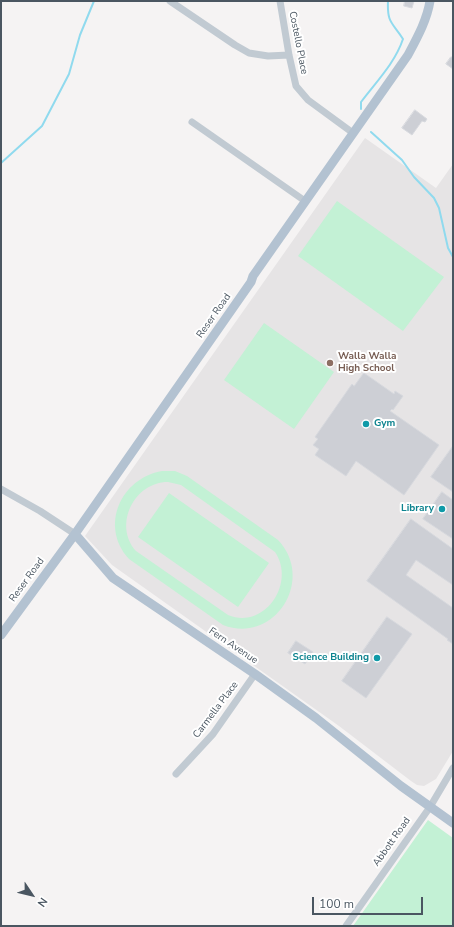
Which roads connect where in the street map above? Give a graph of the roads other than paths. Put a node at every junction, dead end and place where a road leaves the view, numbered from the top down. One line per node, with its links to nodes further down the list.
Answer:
1 (170, 1): 4 (street)
2 (280, 1): 4 (street, Costello Place)
3 (430, 1): 6 (main road, Reser Road)
4 (289, 55): 6 (street, Costello Place)
5 (192, 122): 7 (street)
6 (353, 133): 7 (main road, Reser Road)
7 (306, 201): 9 (main road, Reser Road)
8 (1, 489): 9 (street, Fern Avenue)
9 (75, 534): 10 (main road, Reser Road); 11 (main road, Fern Avenue)
10 (1, 635)
11 (255, 674): 13 (street, Carmella Place); 14 (main road, Fern Avenue)
12 (453, 768): 14 (street, Abbott Road)
13 (176, 774)
14 (430, 807): 15 (main road, Fern Avenue); 16 (street, Abbott Road)
15 (453, 823)
16 (346, 926)

